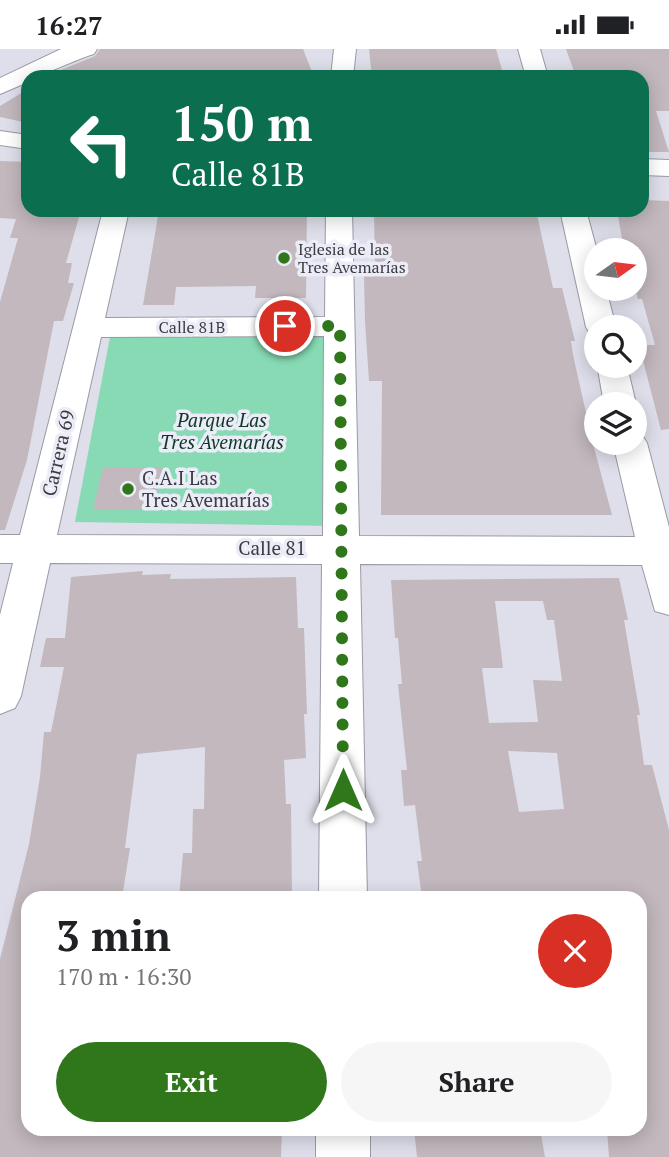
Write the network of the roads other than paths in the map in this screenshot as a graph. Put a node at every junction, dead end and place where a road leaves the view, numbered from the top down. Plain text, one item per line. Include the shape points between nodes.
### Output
1 (86, 49) edge
2 (345, 49) edge
3 (529, 49) edge
4 (35, 70) edge
5 (343, 70) edge
6 (535, 70) edge
7 (21, 77) edge
8 (0, 87) edge
9 (0, 138) edge
10 (21, 141) edge
11 (649, 167) edge
12 (669, 168) edge
13 (114, 217) edge
14 (339, 217) edge
15 (575, 217) edge
16 (598, 315) edge
17 (340, 326) junction
18 (86, 328) junction
19 (634, 455) edge
20 (342, 548) junction
21 (0, 549) edge
22 (36, 549) junction
23 (663, 551) edge
24 (669, 600) edge
25 (0, 696) edge
26 (343, 891) edge
27 (343, 1136) edge
28 (343, 1157) edge

1 - 4 street
2 - 5 street
3 - 6 street
7 - 8 street
9 - 10 street
11 - 12 street
13 - 18 street, Carrera 69
14 - 17 street
15 - 16 street
17 - 18 street, Calle 81B
17 - 20 street
18 - 22 street, Carrera 69
19 - 23 street
20 - 22 street, Calle 81
20 - 23 street, Calle 81
20 - 26 street
21 - 22 street, Calle 81
22 - 25 street, Carrera 69
23 - 24 street
27 - 28 street

